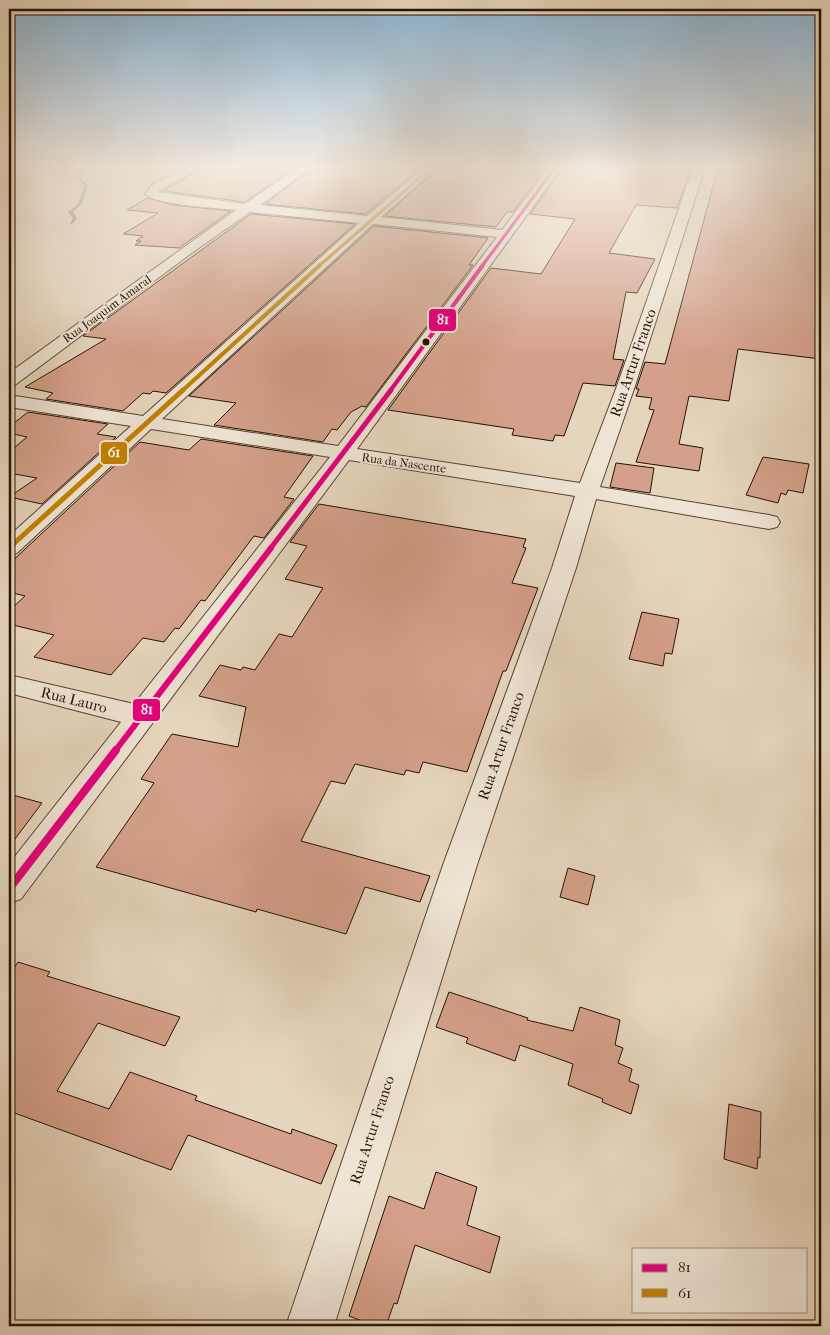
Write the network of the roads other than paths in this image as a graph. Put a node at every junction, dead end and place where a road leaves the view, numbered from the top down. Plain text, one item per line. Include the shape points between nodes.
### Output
1 (216, 230) edge
2 (359, 230) edge
3 (470, 230) edge
4 (509, 230) edge
5 (677, 230) edge
6 (506, 234) junction
7 (9, 381) edge
8 (9, 401) edge
9 (147, 423) junction
10 (343, 454) junction
11 (588, 490) junction
12 (769, 522) dead end
13 (9, 548) edge
14 (9, 684) edge
15 (140, 716) junction
16 (9, 889) edge
17 (310, 1326) edge

1 - 7 street, Rua Joaquim Amaral
2 - 9 street
3 - 6 street
4 - 6 street
5 - 11 street, Rua Artur Franco
6 - 10 street
8 - 9 street, Rua da Nascente
9 - 10 street, Rua da Nascente
9 - 13 street
10 - 11 street, Rua da Nascente
10 - 15 street
11 - 12 street, Rua da Nascente
11 - 17 street, Rua Artur Franco via 426,967
14 - 15 street, Rua Lauro
15 - 16 street

